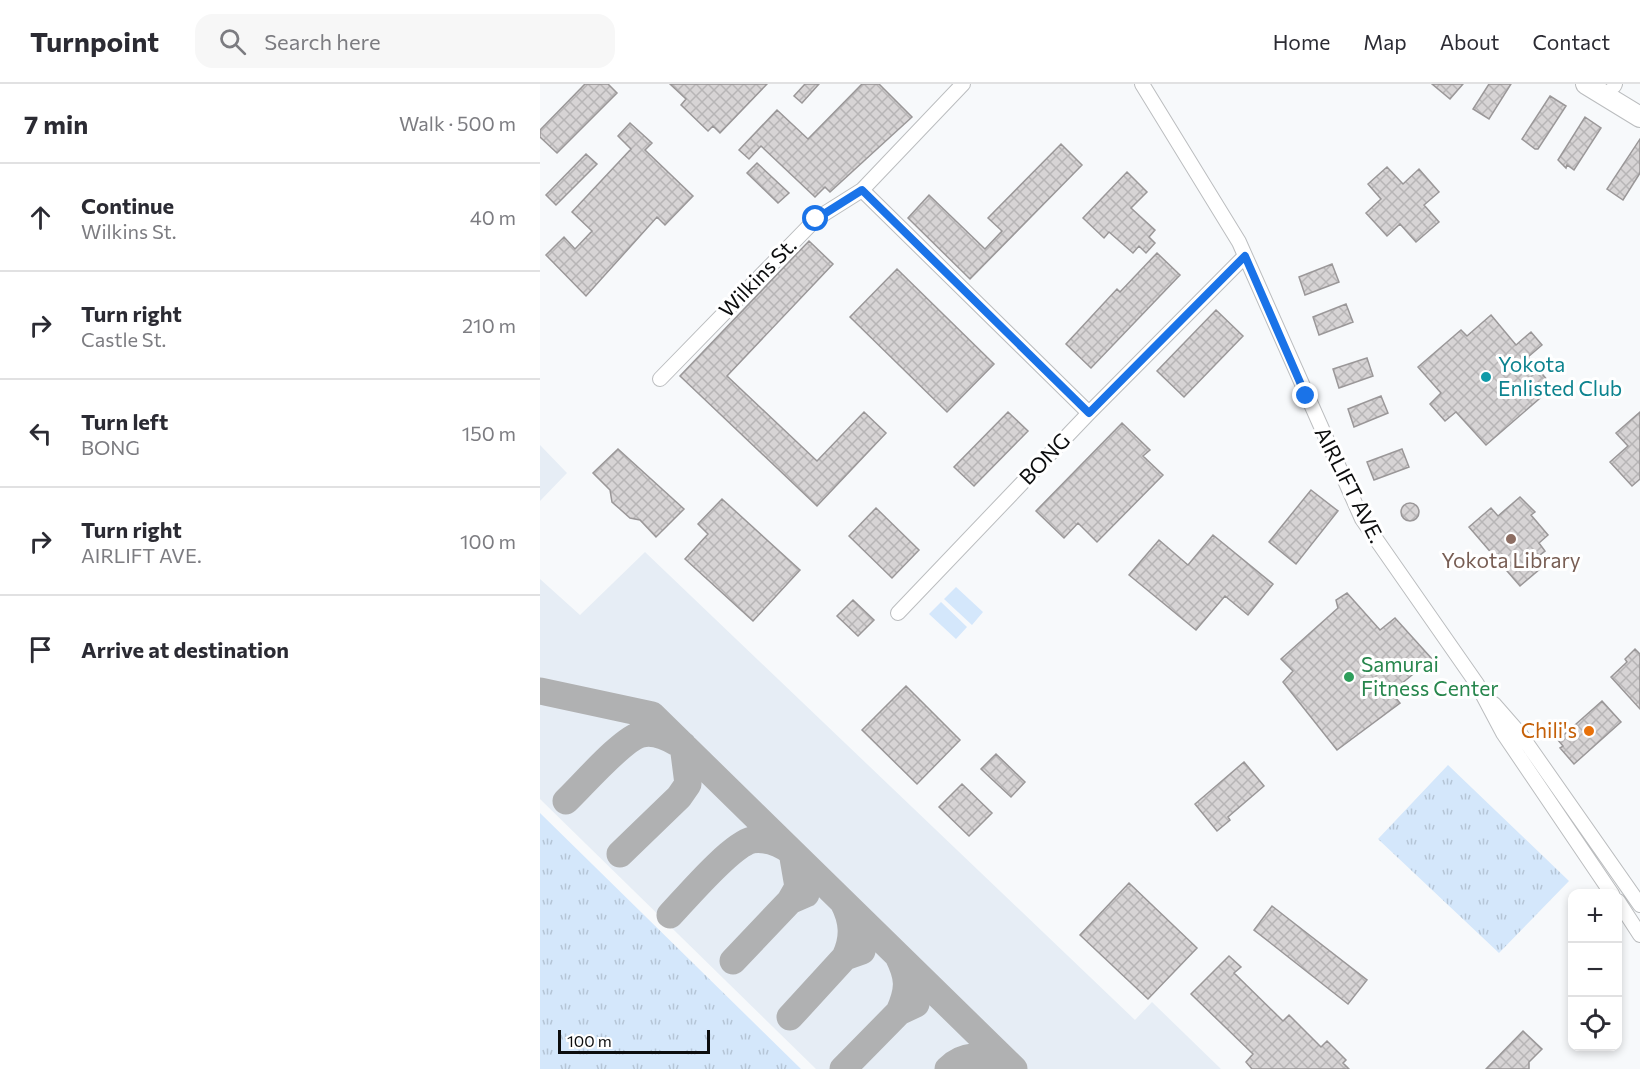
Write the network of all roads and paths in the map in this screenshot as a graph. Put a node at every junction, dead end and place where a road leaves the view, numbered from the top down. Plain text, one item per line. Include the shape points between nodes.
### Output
1 (963, 84) edge
2 (1142, 84) edge
3 (1586, 84) edge
4 (1613, 85) edge
5 (1640, 103) edge
6 (1640, 117) edge
7 (862, 190) junction
8 (1245, 256) junction
9 (660, 380) dead end
10 (1089, 413) junction
11 (898, 613) dead end
12 (1477, 684) junction
13 (1609, 889) edge
14 (1640, 905) edge
15 (1622, 909) edge
16 (1640, 935) edge

1 - 7 street, Wilkins St.
2 - 8 street, AIRLIFT AVE.
3 - 6 highway
4 - 5 highway
7 - 9 street, Wilkins St. via 816,219
7 - 10 street
8 - 10 street, BONG
8 - 12 street, AIRLIFT AVE. via 1362,519
10 - 11 street, BONG
12 - 13 street, AIRLIFT AVE. via 1503,733
12 - 14 street, AIRLIFT AVE. via 1521,735
15 - 16 street

